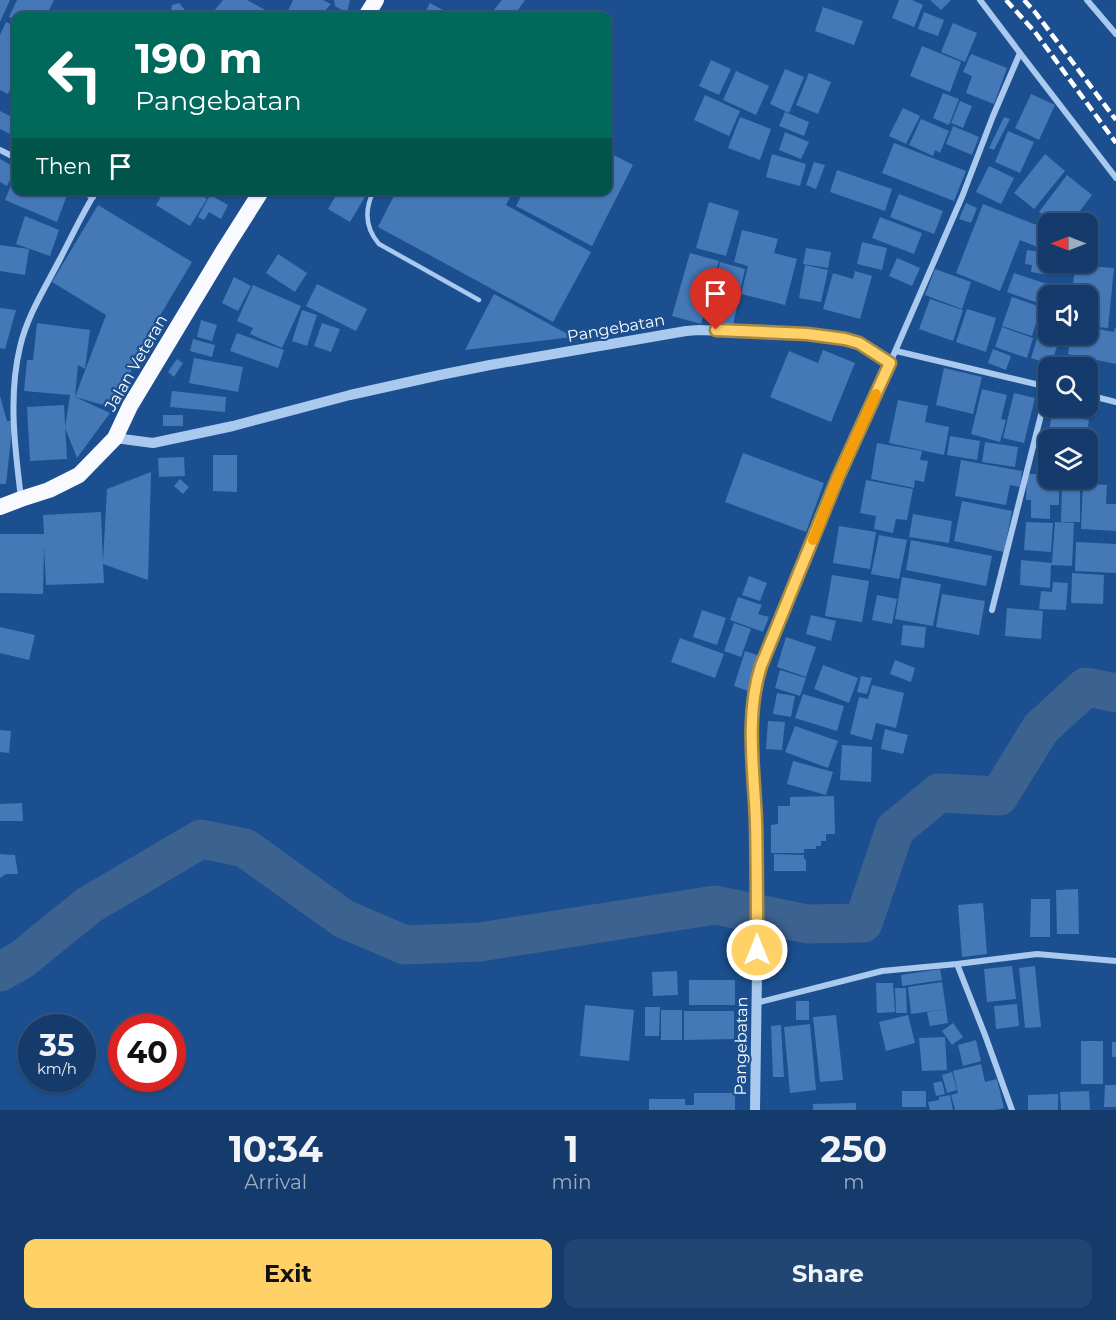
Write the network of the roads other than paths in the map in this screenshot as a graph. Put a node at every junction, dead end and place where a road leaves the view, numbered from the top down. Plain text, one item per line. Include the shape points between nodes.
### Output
1 (980, 0) edge
2 (1087, 0) edge
3 (1116, 34) edge
4 (1020, 52) junction
5 (1116, 178) edge
6 (89, 195) edge
7 (259, 195) edge
8 (372, 195) edge
9 (93, 197) joint
10 (479, 300) dead end
11 (896, 351) junction
12 (890, 363) junction
13 (1038, 385) edge
14 (1098, 398) edge
15 (1116, 402) edge
16 (1040, 417) edge
17 (116, 438) junction
18 (21, 499) junction
19 (0, 507) edge
20 (992, 610) dead end
21 (1116, 961) edge
22 (957, 964) junction
23 (756, 1003) junction
24 (755, 1110) edge
25 (1012, 1110) edge

1 - 4 street
2 - 3 street
4 - 5 street
4 - 11 street
6 - 9 street
7 - 17 highway, Jalan Veteran via 130,406
8 - 10 lane via 367,222 379,244
9 - 18 street via 30,316 20,347 14,403
11 - 12 street
11 - 13 street
12 - 17 street, Pangebatan via 859,343 845,339 807,334 686,331 450,372 153,443
12 - 23 street, Pangebatan via 838,477 756,682 752,714
14 - 15 street
16 - 20 street
17 - 18 highway, Jalan Veteran via 79,475
18 - 19 highway, Jalan Veteran
21 - 22 street via 1037,954
22 - 23 street via 882,971
22 - 25 street
23 - 24 street, Pangebatan

